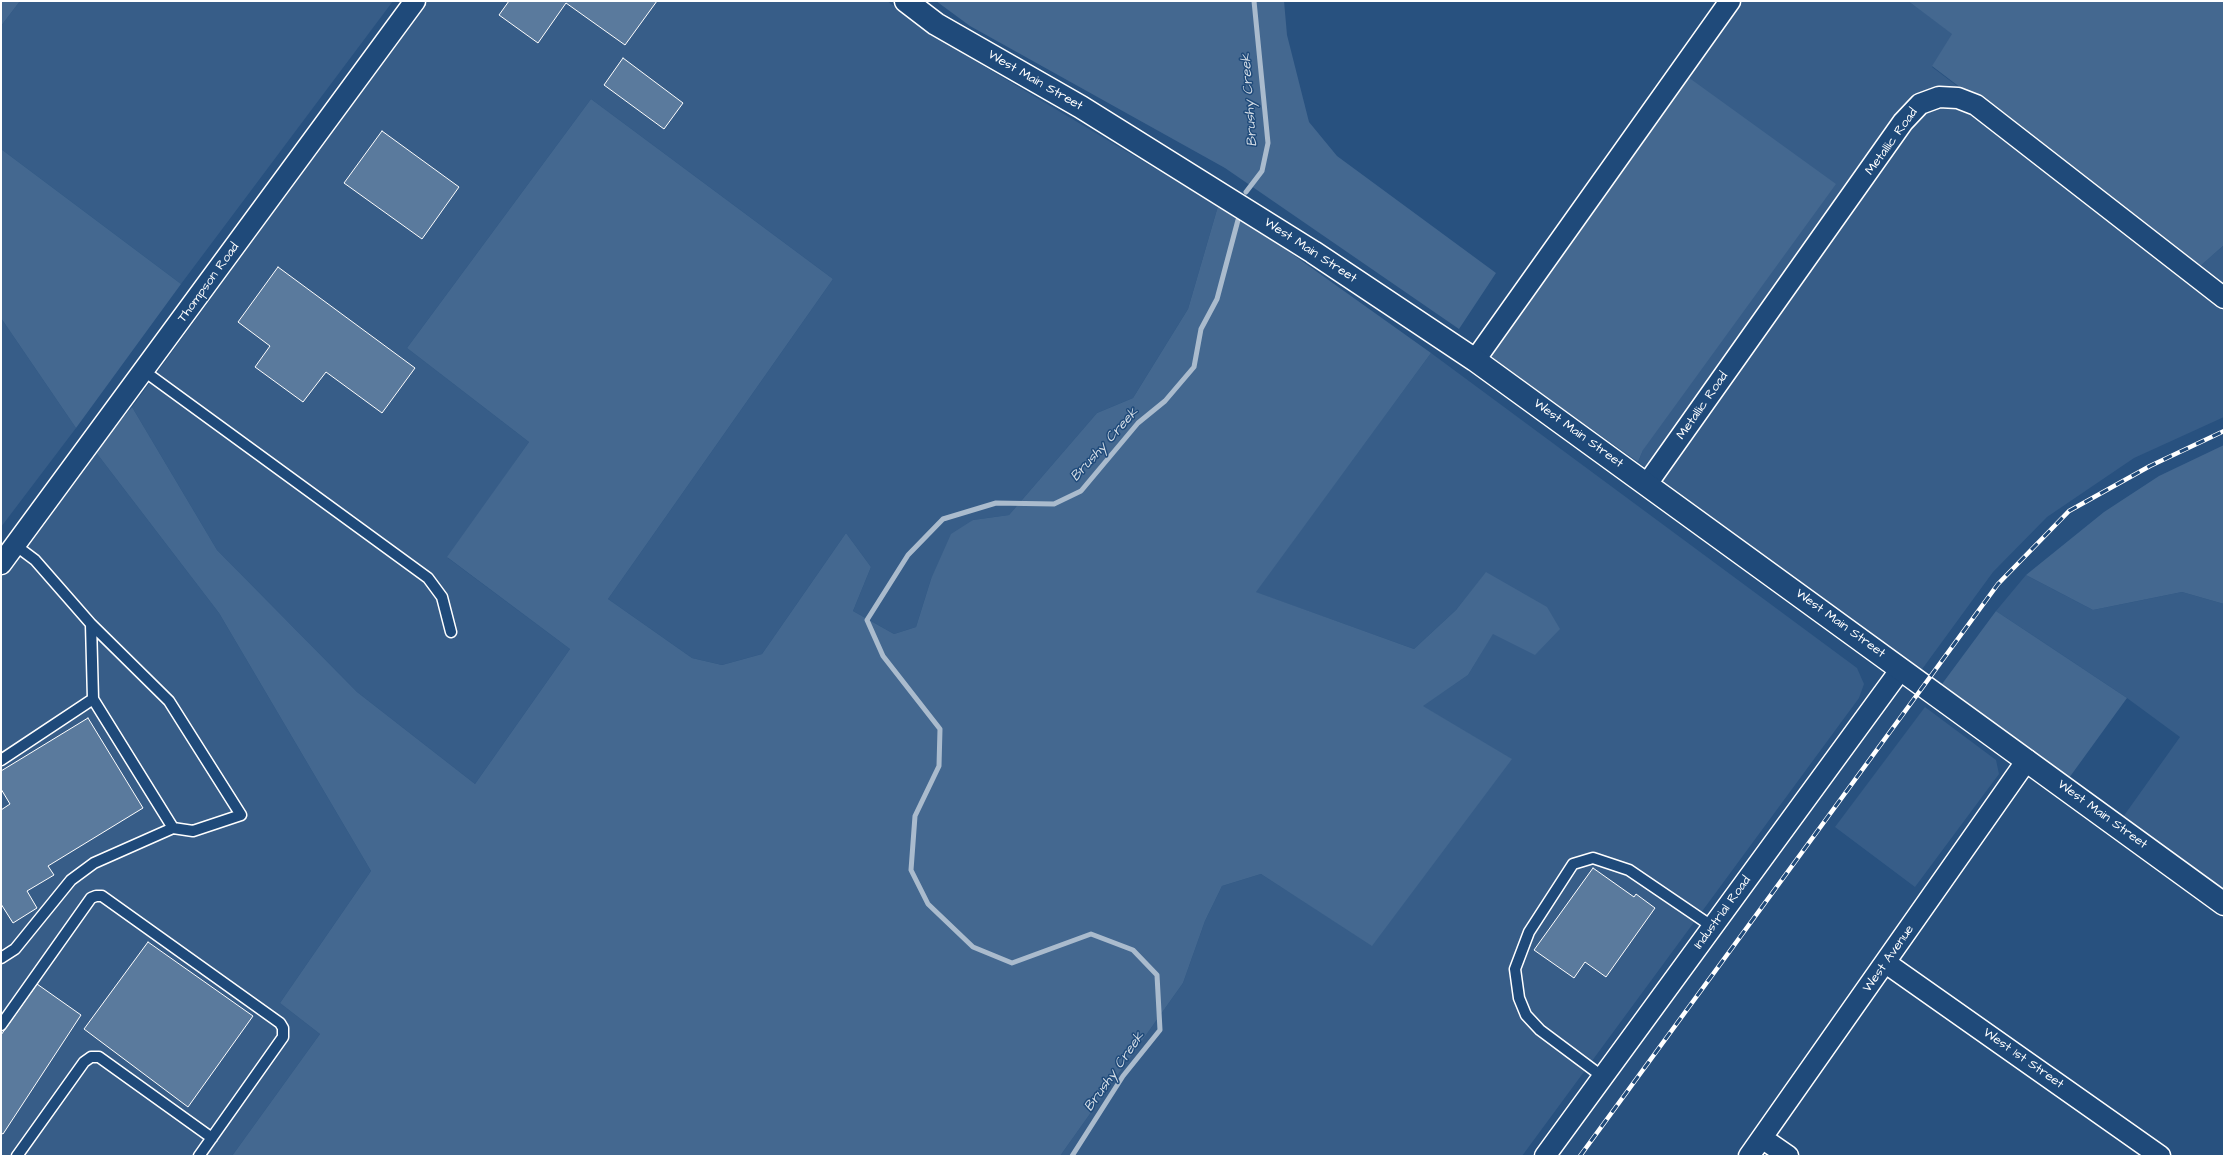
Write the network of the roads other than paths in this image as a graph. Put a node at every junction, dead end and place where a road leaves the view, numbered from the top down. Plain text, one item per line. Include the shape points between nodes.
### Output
1 (415, 1) edge
2 (906, 1) edge
3 (1730, 1) edge
4 (2224, 298) edge
5 (1475, 360) junction
6 (144, 371) junction
7 (1647, 484) junction
8 (15, 545) junction
9 (1, 564) edge
10 (91, 624) junction
11 (451, 632) dead end
12 (1901, 669) junction
13 (93, 699) junction
14 (1, 760) edge
15 (2027, 760) junction
16 (173, 828) junction
17 (2224, 904) edge
18 (1713, 927) junction
19 (1, 958) edge
20 (1886, 963) junction
21 (1, 1025) edge
22 (1603, 1077) junction
23 (212, 1138) junction
24 (1762, 1138) junction
25 (17, 1156) edge
26 (199, 1156) edge
27 (1545, 1156) edge
28 (1749, 1156) edge
29 (1788, 1156) edge
30 (2160, 1156) edge

1 - 6 street, Thompson Road
2 - 5 main road, West Main Street via 936,24 1081,107 1307,248
3 - 5 street
4 - 7 street, Metallic Road via 1976,105 1958,98 1939,97 1920,104 1903,122
5 - 7 main road, West Main Street
6 - 8 street, Thompson Road
6 - 11 lane via 428,578 442,597
7 - 12 main road, West Main Street
8 - 9 street, Thompson Road
8 - 10 lane via 35,560
10 - 13 lane
10 - 16 lane via 169,701 241,815 193,831
12 - 15 main road, West Main Street
12 - 18 street, Industrial Road
13 - 14 lane
13 - 16 lane
15 - 17 main road, West Main Street
15 - 20 street, West Avenue
16 - 19 lane via 94,863 71,880 15,949
18 - 22 street, Industrial Road
18 - 22 lane via 1629,870 1593,858 1572,864 1529,932 1515,969 1526,1015 1540,1030
20 - 24 street, West Avenue
20 - 30 street, West 1st Street
21 - 23 lane via 91,898 102,896 280,1023 283,1037
22 - 27 street, Industrial Road
23 - 25 lane via 99,1057 91,1057 84,1062
23 - 26 lane
24 - 28 street, West Avenue
24 - 29 street

